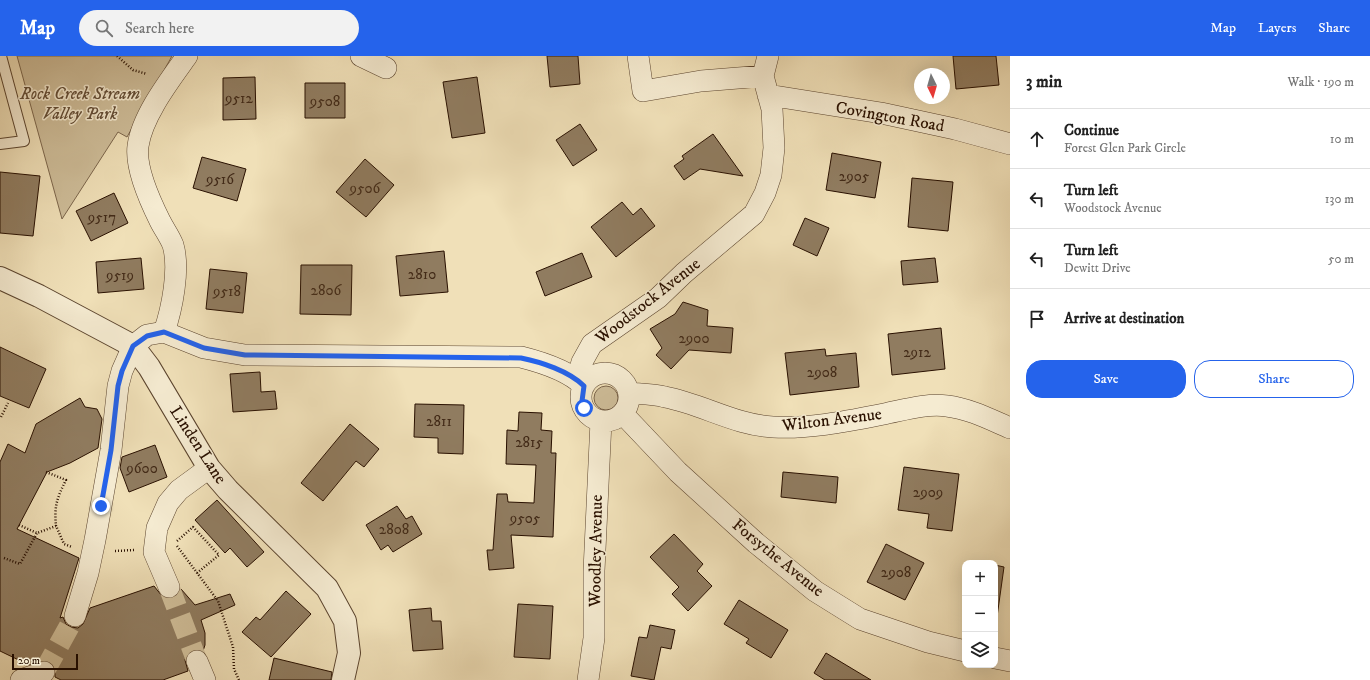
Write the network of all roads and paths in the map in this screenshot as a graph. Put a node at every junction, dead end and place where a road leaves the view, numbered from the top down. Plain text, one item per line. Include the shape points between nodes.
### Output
1 (1, 56) edge
2 (117, 56) edge
3 (187, 56) edge
4 (361, 56) edge
5 (638, 56) edge
6 (768, 56) edge
7 (386, 68) dead end
8 (763, 76) junction
9 (171, 81) junction
10 (768, 95) junction
11 (0, 144) edge
12 (1010, 144) edge
13 (0, 278) edge
14 (164, 332) junction
15 (133, 346) junction
16 (580, 383) junction
17 (629, 393) junction
18 (8, 403) dead end
19 (623, 414) junction
20 (1, 417) edge
21 (601, 421) junction
22 (1010, 428) edge
23 (209, 468) junction
24 (46, 472) dead end
25 (19, 525) dead end
26 (56, 526) junction
27 (37, 533) junction
28 (171, 538) dead end
29 (175, 543) junction
30 (77, 548) dead end
31 (135, 550) dead end
32 (114, 552) dead end
33 (4, 558) dead end
34 (197, 573) junction
35 (169, 587) tunnel mouth
36 (75, 616) tunnel mouth
37 (962, 650) edge
38 (998, 659) edge
39 (197, 661) tunnel mouth
40 (1010, 662) edge
41 (44, 672) tunnel mouth
42 (21, 680) edge
43 (205, 680) edge
44 (240, 680) edge
45 (343, 680) edge
46 (588, 680) edge

1 - 11 lane via 24,141
2 - 9 path via 133,70
3 - 9 street
4 - 7 street
5 - 8 street via 643,91 701,81
6 - 8 street, Woodstock Avenue
8 - 10 street, Woodstock Avenue
9 - 14 street via 141,132 138,147 138,161 146,190 173,245 176,261 170,314
10 - 12 street, Covington Road via 881,113
10 - 16 street, Woodstock Avenue via 773,124 771,175 765,194 754,214 658,298 592,344 582,362
13 - 15 street, Linden Lane via 40,296
14 - 15 street via 147,336
14 - 16 street via 204,348 245,355 521,358 534,361
15 - 23 street, Linden Lane via 149,367
15 - 36 street via 118,386 111,450 88,573
16 - 17 street via 596,375 611,374 624,382
16 - 21 street via 584,408 588,414
17 - 19 street via 629,404
17 - 22 street, Wilton Avenue via 666,397 758,426 816,425 925,406 946,406 970,411
18 - 20 path
19 - 21 street via 616,419
19 - 37 street, Forsythe Avenue via 678,472 774,559 815,591 860,619 928,642
21 - 46 street, Woodley Avenue via 594,571 594,638
23 - 35 street via 179,490 168,503 157,528 154,552
23 - 45 street, Linden Lane via 327,588 345,621 349,654
24 - 26 path via 66,480 54,510
25 - 27 path
26 - 27 path
26 - 30 path via 64,544
27 - 33 path via 20,564
28 - 29 path
29 - 34 path
29 - 34 path via 193,527 219,555
31 - 32 path
34 - 44 path via 218,601 233,647 234,669
38 - 40 street
39 - 43 street
41 - 42 street

